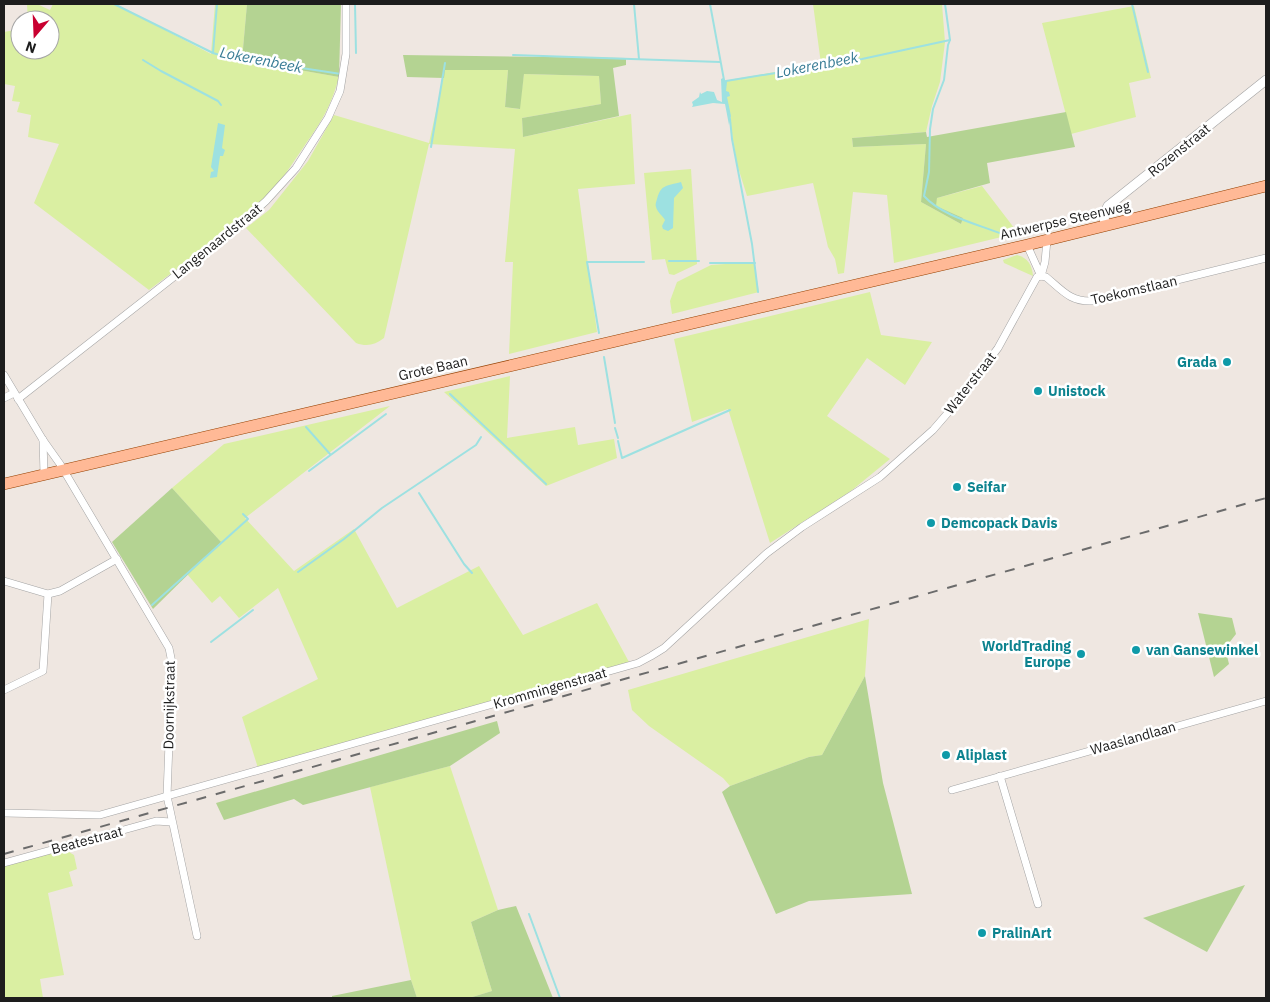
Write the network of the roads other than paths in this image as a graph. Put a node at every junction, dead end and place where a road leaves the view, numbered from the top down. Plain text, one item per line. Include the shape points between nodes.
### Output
1 (346, 4) edge
2 (1266, 80) edge
3 (1266, 186) edge
4 (1105, 226) junction
5 (1047, 240) junction
6 (1027, 245) junction
7 (1266, 258) edge
8 (1041, 276) junction
9 (870, 282) joint
10 (4, 375) edge
11 (16, 396) junction
12 (4, 398) edge
13 (43, 440) junction
14 (63, 470) junction
15 (44, 474) junction
16 (880, 477) joint
17 (4, 484) edge
18 (117, 559) junction
19 (4, 581) edge
20 (48, 594) junction
21 (4, 690) edge
22 (1266, 701) edge
23 (1000, 776) junction
24 (952, 790) dead end
25 (167, 796) junction
26 (4, 814) edge
27 (172, 822) junction
28 (4, 863) edge
29 (1038, 904) dead end
30 (197, 936) dead end

1 - 11 street, Langenaardstraat via 346,54 340,91 328,118 296,168 235,229
2 - 4 street, Rozenstraat via 1108,206 1104,214
3 - 4 main road, Antwerpse Steenweg
4 - 5 main road, Antwerpse Steenweg
5 - 6 main road, Antwerpse Steenweg
5 - 8 street
6 - 8 street
6 - 9 main road, Antwerpse Steenweg
7 - 8 street, Toekomstlaan via 1092,301 1072,299
8 - 16 street, Waterstraat via 1037,277 998,348 959,400 933,430
9 - 14 main road, Grote Baan
10 - 11 street, Doornijkstraat
11 - 12 street, Langenaardstraat
11 - 13 street, Doornijkstraat
13 - 14 street, Doornijkstraat
13 - 15 street
14 - 15 main road, Grote Baan
14 - 18 street, Doornijkstraat
15 - 17 main road, Grote Baan
16 - 25 street, Krommingenstraat via 784,539 664,648 638,662
18 - 20 street via 60,591
18 - 25 street, Doornijkstraat via 169,648 172,663
19 - 20 street
20 - 21 street via 43,671
22 - 23 street, Waaslandlaan
23 - 24 street, Waaslandlaan
23 - 29 street
25 - 26 street, Krommingenstraat via 100,815
25 - 27 street, Doornijkstraat
27 - 28 street, Beatestraat via 156,821
27 - 30 street, Doornijkstraat

